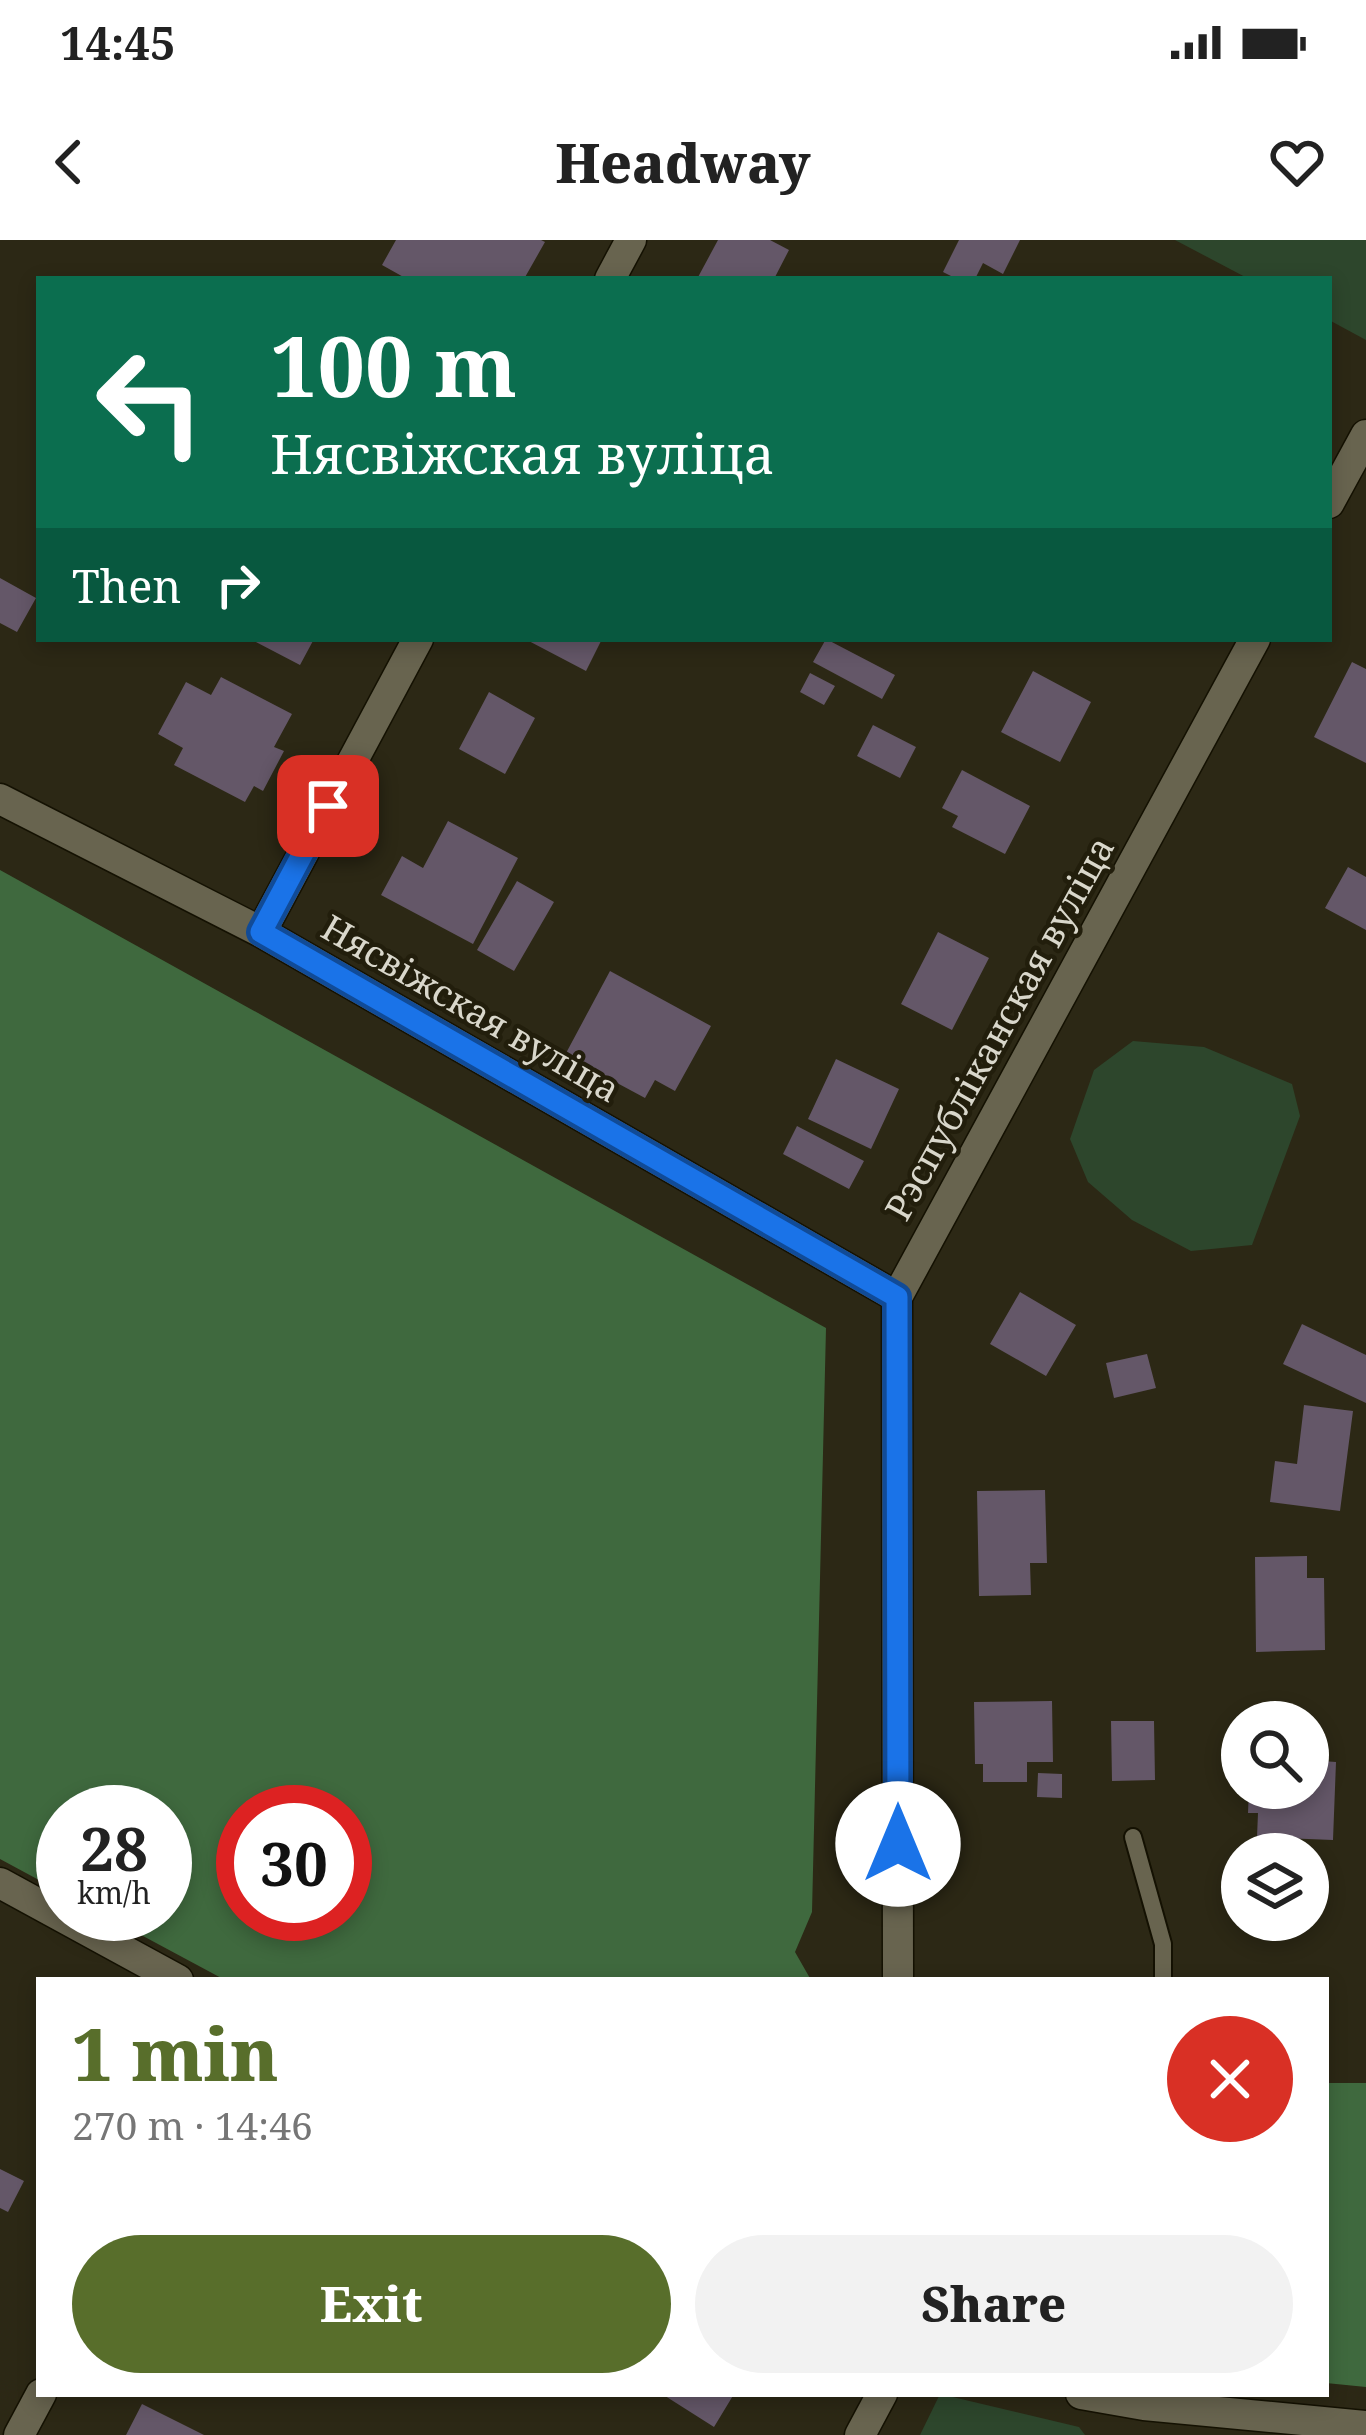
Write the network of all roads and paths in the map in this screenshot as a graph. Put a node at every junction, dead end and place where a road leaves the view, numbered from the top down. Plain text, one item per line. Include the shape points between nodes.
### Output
1 (631, 240) edge
2 (612, 276) edge
3 (1366, 435) edge
4 (1332, 497) edge
5 (416, 642) edge
6 (1253, 642) edge
7 (0, 800) edge
8 (261, 932) junction
9 (897, 1297) junction
10 (1133, 1837) dead end
11 (0, 1883) edge
12 (172, 1977) edge
13 (898, 1977) edge
14 (1163, 1977) edge
15 (38, 2397) edge
16 (880, 2397) edge
17 (1102, 2397) edge
18 (1364, 2429) edge
19 (19, 2435) edge
20 (860, 2435) edge

1 - 2 street
3 - 4 street
5 - 8 street
6 - 9 street, Рэспубліканская вуліца
7 - 8 street, Нясвіжская вуліца
8 - 9 street, Нясвіжская вуліца
9 - 13 street, Рэспубліканская вуліца
10 - 14 lane
11 - 12 street
15 - 19 street
16 - 20 street
17 - 18 street

